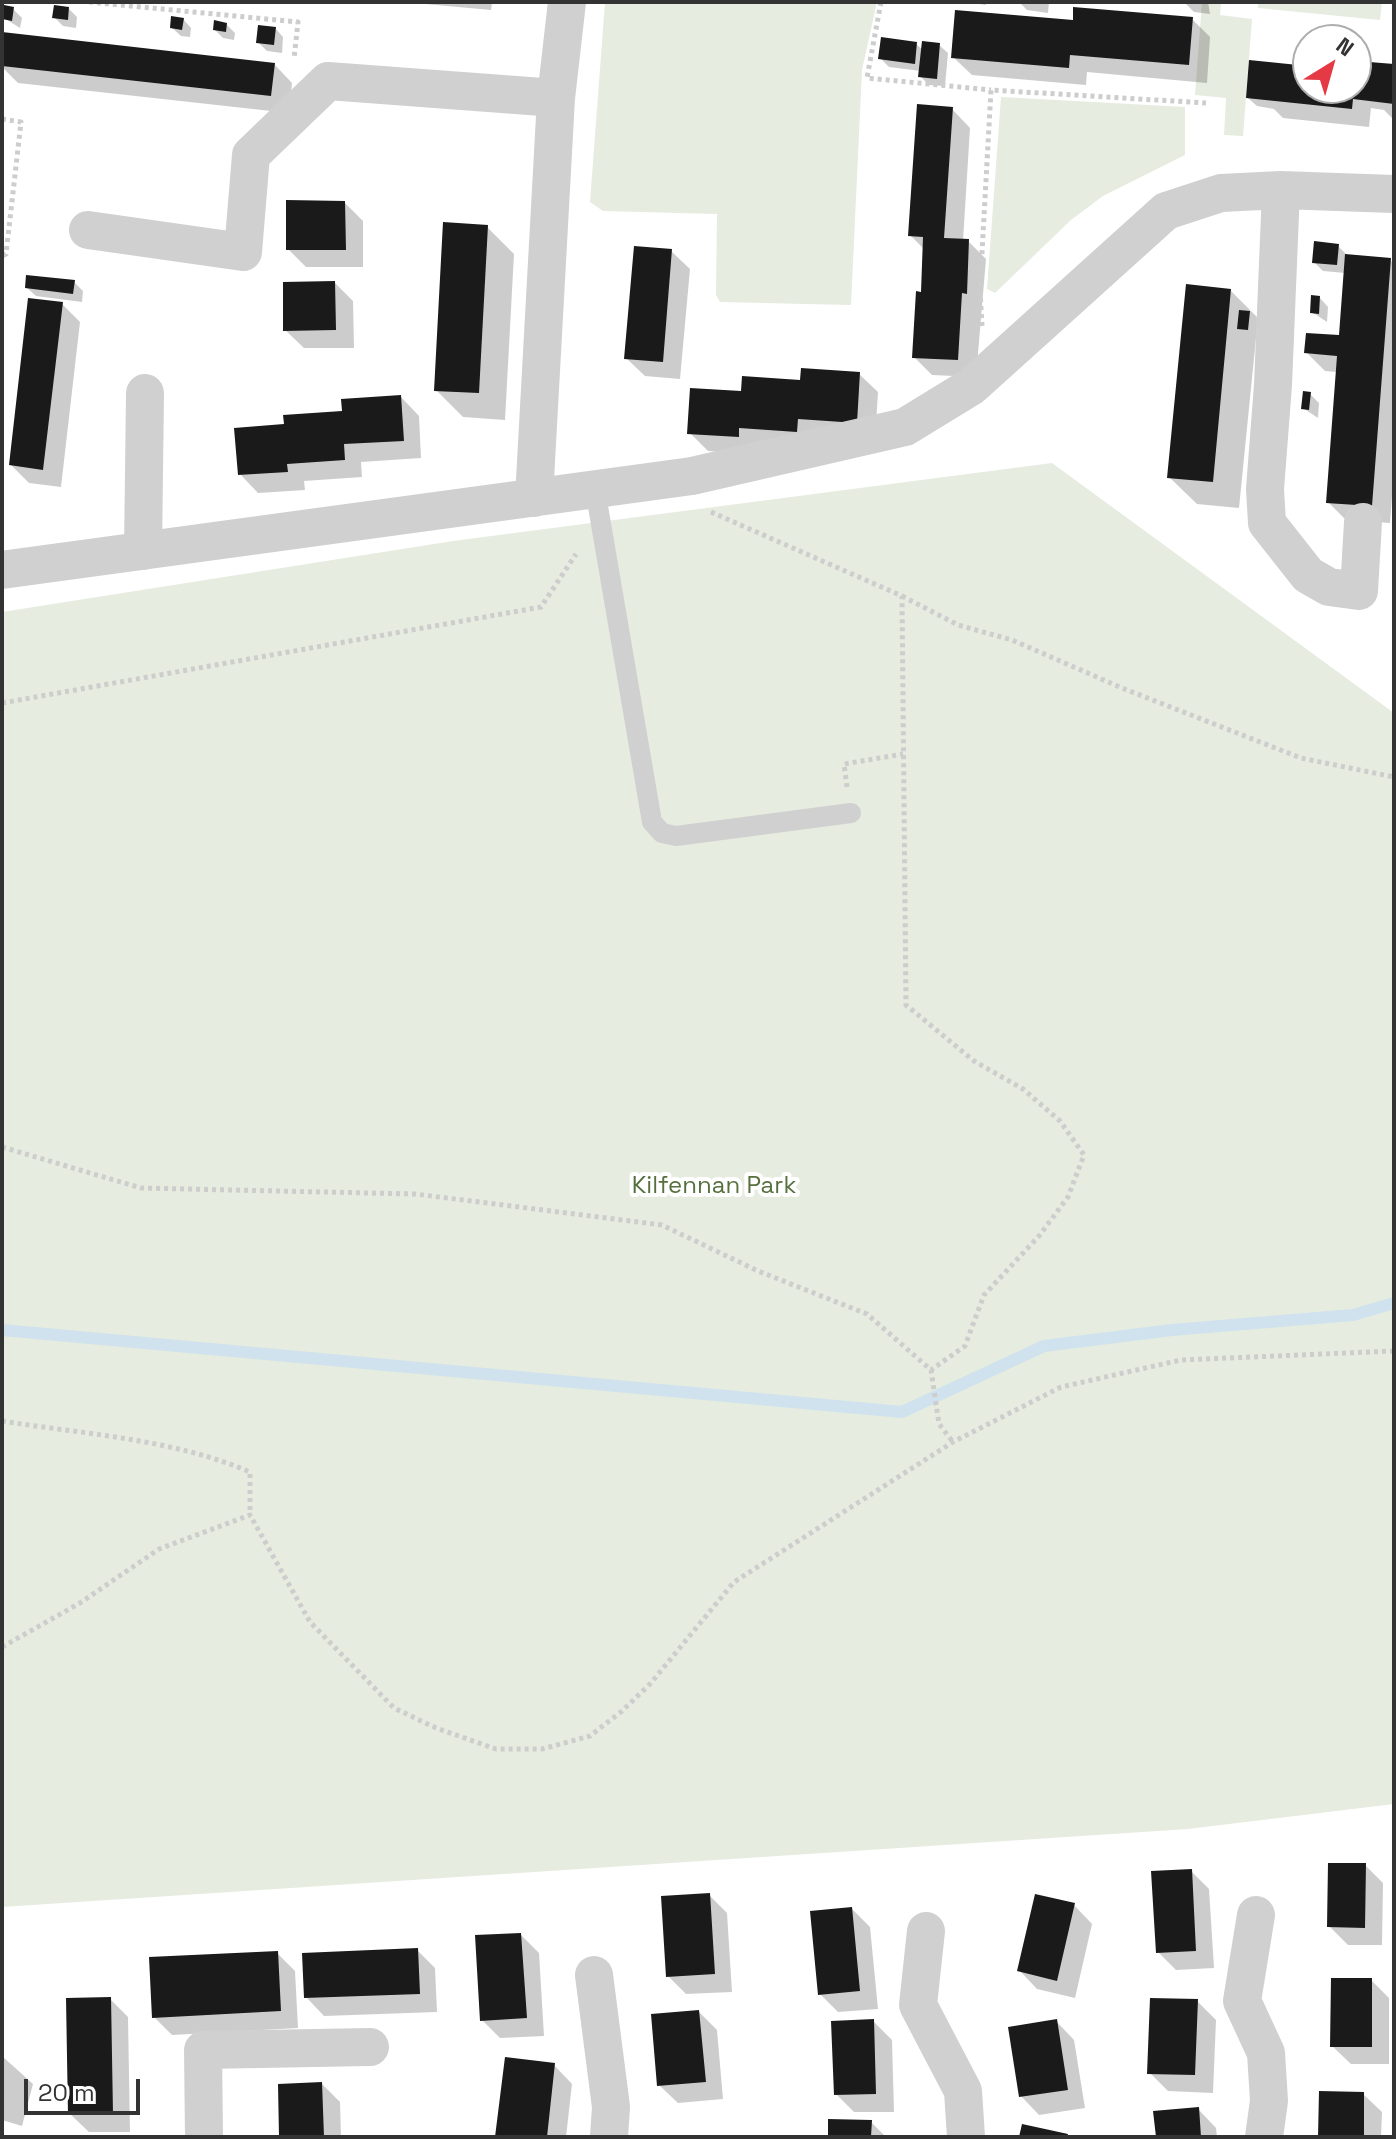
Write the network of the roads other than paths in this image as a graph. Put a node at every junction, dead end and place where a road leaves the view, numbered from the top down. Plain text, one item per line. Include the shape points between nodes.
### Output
1 (567, 2) edge
2 (556, 98) junction
3 (1281, 190) junction
4 (1394, 194) edge
5 (88, 230) dead end
6 (145, 393) dead end
7 (595, 489) junction
8 (534, 498) junction
9 (1363, 522) dead end
10 (143, 551) junction
11 (2, 570) edge
12 (851, 813) road end
13 (1256, 1915) dead end
14 (926, 1931) dead end
15 (594, 1975) dead end
16 (370, 2047) dead end
17 (204, 2137) edge
18 (609, 2137) edge
19 (966, 2137) edge
20 (1264, 2137) edge

1 - 2 street
2 - 5 street via 328,81 251,155 243,252
2 - 8 street
3 - 4 street
3 - 7 street via 1221,193 1166,211 985,375 905,427 692,476
3 - 9 street via 1267,523 1308,575 1329,587 1359,591
6 - 10 street
7 - 8 street
7 - 12 lane via 652,822 662,833 676,836
8 - 10 street
10 - 11 street
13 - 20 street via 1242,2001 1266,2053 1269,2101
14 - 19 street via 918,2005 963,2091
15 - 18 street via 611,2107
16 - 17 street via 203,2050

